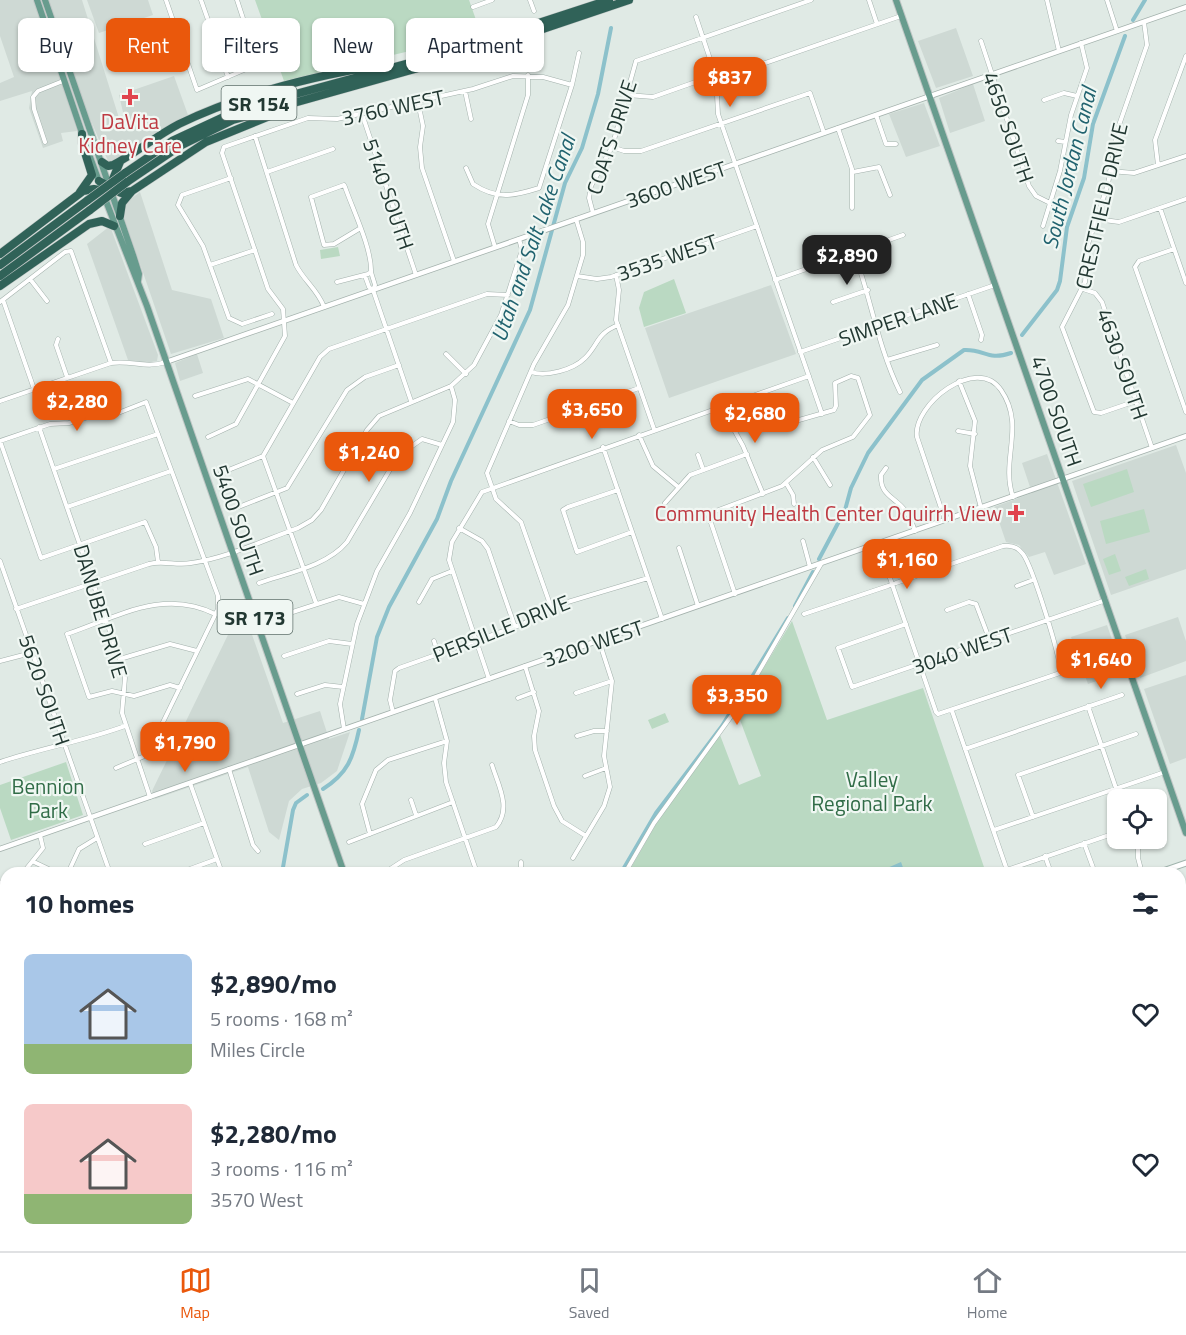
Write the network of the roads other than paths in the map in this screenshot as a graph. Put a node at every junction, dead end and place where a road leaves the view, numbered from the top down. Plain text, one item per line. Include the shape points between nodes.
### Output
1 (37, 0) edge
2 (45, 0) edge
3 (166, 0) edge
4 (201, 0) edge
5 (237, 0) edge
6 (490, 0) edge
7 (530, 0) edge
8 (609, 0) edge
9 (629, 0) edge
10 (811, 0) edge
11 (869, 0) edge
12 (896, 0) edge
13 (1047, 0) edge
14 (1107, 0) edge
15 (474, 7) dead end
16 (1186, 7) edge
17 (534, 11) dead end
18 (901, 16) junction
19 (696, 17) dead end
20 (43, 18) edge
21 (544, 21) edge
22 (1144, 22) junction
23 (877, 24) junction
24 (1117, 31) junction
25 (704, 37) junction
26 (981, 41) dead end
27 (1081, 43) junction
28 (1059, 51) junction
29 (579, 53) dead end
30 (1186, 56) edge
31 (406, 62) joint
32 (60, 72) edge
33 (65, 72) edge
34 (528, 75) junction
35 (990, 75) junction
36 (228, 77) junction
37 (716, 77) junction
38 (63, 81) junction
39 (74, 85) junction
40 (572, 85) junction
41 (353, 86) junction
42 (465, 91) junction
43 (627, 95) junction
44 (929, 96) junction
45 (1077, 96) junction
46 (1044, 100) dead end
47 (418, 102) junction
48 (362, 114) junction
49 (876, 115) junction
50 (471, 119) dead end
51 (88, 122) junction
52 (721, 123) junction
53 (838, 128) junction
54 (824, 133) junction
55 (82, 134) junction
56 (255, 136) junction
57 (1058, 141) dead end
58 (45, 142) dead end
59 (1065, 142) junction
60 (896, 144) dead end
61 (612, 147) junction
62 (333, 149) dead end
63 (1186, 156) edge
64 (120, 161) junction
65 (102, 162) junction
66 (735, 164) junction
67 (1158, 165) junction
68 (466, 168) dead end
69 (1110, 171) junction
70 (267, 172) junction
71 (853, 172) junction
72 (106, 175) joint
73 (231, 178) junction
74 (106, 190) junction
75 (132, 191) junction
76 (496, 193) junction
77 (78, 195) junction
78 (890, 195) dead end
79 (1186, 199) edge
80 (1050, 203) junction
81 (852, 208) dead end
82 (1160, 208) junction
83 (593, 213) junction
84 (120, 216) junction
85 (576, 219) junction
86 (1096, 219) junction
87 (86, 225) junction
88 (114, 226) junction
89 (757, 226) junction
90 (1042, 226) dead end
91 (359, 229) junction
92 (903, 235) dead end
93 (519, 239) junction
94 (495, 247) junction
95 (1174, 249) junction
96 (255, 250) junction
97 (854, 252) junction
98 (0, 254) edge
99 (454, 261) junction
100 (0, 265) edge
101 (210, 265) junction
102 (371, 272) junction
103 (416, 275) junction
104 (616, 275) junction
105 (0, 276) edge
106 (365, 276) junction
107 (577, 276) junction
108 (30, 279) junction
109 (775, 280) junction
110 (138, 281) junction
111 (337, 282) dead end
112 (1186, 283) edge
113 (996, 285) junction
114 (0, 286) edge
115 (1083, 289) junction
116 (373, 290) junction
117 (868, 290) junction
118 (968, 294) junction
119 (508, 295) junction
120 (1, 301) edge
121 (47, 301) dead end
122 (833, 302) dead end
123 (324, 307) junction
124 (272, 314) dead end
125 (285, 321) junction
126 (618, 325) junction
127 (876, 327) junction
128 (387, 328) junction
129 (58, 339) dead end
130 (981, 340) dead end
131 (937, 345) dead end
132 (800, 352) junction
133 (446, 354) dead end
134 (887, 360) junction
135 (166, 362) junction
136 (111, 363) junction
137 (399, 365) junction
138 (531, 372) junction
139 (466, 374) junction
140 (809, 376) junction
141 (67, 377) junction
142 (960, 381) junction
143 (260, 384) junction
144 (451, 386) junction
145 (639, 388) junction
146 (34, 389) junction
147 (1186, 390) edge
148 (900, 392) dead end
149 (1179, 392) junction
150 (195, 396) dead end
151 (0, 401) edge
152 (411, 401) junction
153 (1136, 401) junction
154 (293, 403) junction
155 (721, 406) junction
156 (1186, 412) edge
157 (822, 414) junction
158 (509, 421) junction
159 (778, 426) dead end
160 (39, 427) junction
161 (654, 429) junction
162 (958, 431) dead end
163 (158, 434) junction
164 (975, 434) junction
165 (639, 435) junction
166 (1186, 436) edge
167 (208, 437) dead end
168 (0, 441) edge
169 (442, 445) junction
170 (603, 447) junction
171 (1152, 448) junction
172 (747, 453) junction
173 (698, 455) dead end
174 (263, 456) junction
175 (813, 457) junction
176 (886, 468) dead end
177 (54, 469) junction
178 (703, 469) junction
179 (172, 471) junction
180 (221, 473) dead end
181 (1063, 479) junction
182 (786, 483) junction
183 (830, 485) dead end
184 (491, 486) junction
185 (677, 486) junction
186 (618, 490) junction
187 (279, 493) junction
188 (763, 494) junction
189 (1013, 497) junction
190 (665, 503) dead end
191 (794, 504) dead end
192 (67, 507) junction
193 (236, 508) dead end
194 (981, 508) junction
195 (945, 520) junction
196 (459, 528) junction
197 (292, 530) junction
198 (915, 531) junction
199 (632, 532) junction
200 (803, 541) dead end
201 (878, 544) junction
202 (80, 545) junction
203 (679, 548) dead end
204 (232, 550) junction
205 (205, 560) junction
206 (0, 561) edge
207 (158, 562) junction
208 (821, 564) junction
209 (304, 567) junction
210 (810, 567) junction
211 (452, 571) junction
212 (648, 578) junction
213 (1033, 580) junction
214 (93, 582) junction
215 (259, 583) dead end
216 (892, 584) junction
217 (1017, 586) dead end
218 (735, 594) junction
219 (1106, 600) junction
220 (419, 602) dead end
221 (316, 603) junction
222 (364, 604) junction
223 (698, 606) junction
224 (551, 607) junction
225 (16, 609) junction
226 (947, 610) dead end
227 (215, 614) junction
228 (804, 614) dead end
229 (271, 619) dead end
230 (662, 619) junction
231 (106, 621) junction
232 (1047, 621) junction
233 (906, 624) junction
234 (515, 627) junction
235 (476, 640) junction
236 (990, 640) junction
237 (434, 641) dead end
238 (599, 641) junction
239 (352, 644) junction
240 (197, 651) junction
241 (31, 653) junction
242 (438, 654) junction
243 (284, 656) dead end
244 (120, 659) junction
245 (0, 661) edge
246 (920, 664) junction
247 (525, 666) junction
248 (489, 679) junction
249 (612, 681) junction
250 (343, 687) junction
251 (180, 688) junction
252 (124, 693) junction
253 (534, 693) junction
254 (576, 693) dead end
255 (297, 694) dead end
256 (1122, 694) dead end
257 (435, 698) junction
258 (518, 699) dead end
259 (1088, 706) junction
260 (952, 711) junction
261 (393, 712) junction
262 (125, 726) junction
263 (344, 729) junction
264 (607, 731) junction
265 (1136, 734) dead end
266 (577, 736) dead end
267 (447, 741) junction
268 (64, 743) junction
269 (300, 745) junction
270 (1102, 746) junction
271 (965, 749) junction
272 (137, 761) junction
273 (0, 762) edge
274 (492, 765) dead end
275 (116, 768) dead end
276 (606, 768) junction
277 (229, 770) junction
278 (1165, 772) junction
279 (585, 776) dead end
280 (190, 783) junction
281 (1117, 789) joint
282 (1107, 792) edge
283 (150, 797) junction
284 (411, 800) dead end
285 (453, 802) junction
286 (416, 815) junction
287 (1032, 817) junction
288 (90, 818) junction
289 (204, 823) junction
290 (994, 830) junction
291 (1186, 833) edge
292 (370, 834) junction
293 (40, 835) junction
294 (586, 836) junction
295 (1107, 836) edge
296 (98, 838) junction
297 (465, 839) junction
298 (349, 842) dead end
299 (1084, 843) junction
300 (145, 844) dead end
301 (0, 849) edge
302 (1139, 849) edge
303 (258, 851) dead end
304 (1045, 856) junction
305 (573, 858) dead end
306 (217, 859) junction
307 (34, 862) junction
308 (521, 862) dead end
309 (29, 867) edge
310 (44, 867) edge
311 (71, 867) edge
312 (108, 867) edge
313 (195, 867) edge
314 (220, 867) edge
315 (342, 867) edge
316 (393, 867) edge
317 (475, 867) edge
318 (521, 867) edge
319 (628, 867) edge
320 (1007, 867) edge
321 (1018, 867) edge
322 (1049, 867) edge
323 (1093, 867) edge
324 (1141, 867) edge

1 - 20 main road, 5400 SOUTH / SR 173
2 - 39 main road
3 - 36 street via 197,90
4 - 36 street
5 - 36 street via 258,64
6 - 15 street
7 - 17 street
8 - 21 highway, SR 154
9 - 41 highway, SR 154 via 489,48
10 - 25 street
11 - 23 street
12 - 18 main road, 4700 SOUTH
13 - 28 street
14 - 24 street
16 - 22 street, 3600 WEST
18 - 23 street
18 - 44 main road, 4700 SOUTH
19 - 25 street
22 - 24 street, 3600 WEST
22 - 69 street, CRESTFIELD DRIVE via 1147,45 1118,128
23 - 37 street
24 - 27 street, 3600 WEST
25 - 37 street
25 - 43 street, COATS DRIVE via 636,61
26 - 35 street, 4650 SOUTH
27 - 28 street, 3600 WEST
27 - 45 street via 1087,65
28 - 35 street, 3600 WEST
29 - 40 street
30 - 67 street via 1156,137
31 - 64 highway via 325,76 226,105 171,129
31 - 100 highway, SR 154, bridge via 223,116 172,141
32 - 38 main road, 5400 SOUTH / SR 173
33 - 39 main road
34 - 40 street
34 - 42 street, 3760 WEST
34 - 76 street via 528,95
35 - 44 street, 3600 WEST
35 - 80 street, 4650 SOUTH via 1029,186 1036,196
37 - 43 street via 653,97
37 - 52 street
38 - 51 main road
38 - 55 main road, 5400 SOUTH / SR 173
38 - 58 street via 38,91 33,98
39 - 51 main road
40 - 76 street via 539,188 512,197
41 - 75 highway via 216,137
41 - 105 highway, SR 154, bridge via 263,110 180,146
42 - 47 street, 3760 WEST
42 - 50 street
43 - 61 street, COATS DRIVE
44 - 49 street, 3600 WEST
44 - 113 main road, 4700 SOUTH
45 - 46 street via 1064,93
45 - 59 street
47 - 48 street, 3760 WEST
47 - 99 street via 423,126 418,146 422,168
48 - 56 street, 3760 WEST via 336,119 308,118
48 - 103 street, 5140 SOUTH
49 - 53 street, 3600 WEST
49 - 60 street via 886,144
51 - 65 main road
52 - 54 street via 810,93
52 - 61 street via 636,152
52 - 66 street
53 - 54 street, 3600 WEST
53 - 71 street
54 - 66 street, 3600 WEST
55 - 74 main road, 5400 SOUTH / SR 173
55 - 77 highway via 92,177
56 - 70 street
56 - 73 street, 3760 WEST via 224,147 222,153
57 - 59 street
59 - 80 street
61 - 83 street, COATS DRIVE via 591,186
62 - 70 street
63 - 67 street
64 - 65 highway via 110,166
64 - 74 highway
65 - 72 main road
66 - 83 street, 3600 WEST
66 - 89 street
67 - 69 street via 1134,173
68 - 76 street via 473,184
69 - 86 street, CRESTFIELD DRIVE
70 - 123 street via 296,265
71 - 78 street via 879,167
71 - 81 street
72 - 74 highway
73 - 96 street
73 - 101 street via 182,195 178,201
74 - 75 highway
74 - 77 highway via 87,190
74 - 84 main road, 5400 SOUTH / SR 173
74 - 87 highway
74 - 88 main road, 5400 SOUTH / SR 173
75 - 84 highway via 122,203
76 - 94 street via 488,224
77 - 98 highway
79 - 82 street
80 - 90 street
82 - 86 street via 1117,222
82 - 95 street
83 - 85 street, 3600 WEST
84 - 110 main road, 5400 SOUTH / SR 173
85 - 93 street, 3600 WEST
85 - 107 street via 583,249
86 - 115 street, CRESTFIELD DRIVE
87 - 88 highway via 102,221
87 - 114 highway
88 - 110 main road, 5400 SOUTH / SR 173
89 - 104 street, 3535 WEST
89 - 109 street
91 - 91 street via 344,185 311,197 324,244 334,244
91 - 102 street
92 - 97 street
93 - 94 street, 3600 WEST
93 - 119 street via 522,250
94 - 99 street, 3600 WEST
95 - 112 street
95 - 149 street via 1136,263
96 - 101 street
96 - 125 street via 268,289 283,309
97 - 109 street
97 - 117 street
99 - 103 street, 3600 WEST
101 - 124 street via 229,318 242,324
102 - 106 street
102 - 116 street
103 - 116 street, 3600 WEST
104 - 107 street, 3535 WEST via 597,279
104 - 126 street
106 - 111 street
106 - 116 street
107 - 138 street via 566,309
108 - 120 street
108 - 121 street
108 - 136 street via 67,250 73,254
109 - 132 street
110 - 135 main road, 5400 SOUTH / SR 173
113 - 118 street, SIMPER LANE
113 - 181 main road, 4700 SOUTH
115 - 153 street, 4630 SOUTH via 1102,302
115 - 153 street, CRESTFIELD DRIVE via 1062,329 1092,409 1099,414
116 - 123 street, 3600 WEST
116 - 128 street
117 - 122 street
117 - 127 street
118 - 127 street, SIMPER LANE
118 - 130 street
119 - 128 street via 487,294
119 - 139 street via 481,356
120 - 146 street
123 - 125 street, 3600 WEST
125 - 135 street, 3600 WEST
125 - 143 street via 285,340
126 - 138 street via 603,332 579,362 545,375
126 - 145 street
127 - 132 street, SIMPER LANE
127 - 134 street
128 - 137 street
128 - 154 street via 324,352
129 - 141 street via 56,345
131 - 134 street
132 - 140 street
133 - 139 street
134 - 148 street
135 - 136 street via 151,367
135 - 204 main road, 5400 SOUTH / SR 173
136 - 141 street
137 - 152 street
137 - 187 street via 365,377 347,390 290,485
138 - 158 street
139 - 144 street
140 - 155 street
140 - 157 street
141 - 146 street
142 - 164 street via 974,415
142 - 189 street via 990,381 1005,396 1014,426 1007,472
142 - 195 street via 934,399 917,426 917,437
143 - 150 street via 245,379
143 - 154 street
143 - 167 street via 236,424
144 - 152 street
144 - 169 street via 454,415
145 - 158 street via 528,426
145 - 161 street
146 - 151 street
147 - 149 street
149 - 156 street
152 - 197 street via 384,412 374,421 317,516
153 - 171 street, 4630 SOUTH
154 - 174 street
155 - 161 street
155 - 172 street
157 - 159 street
157 - 175 street via 836,408 835,383 854,375 870,415 853,437
158 - 184 street via 488,470
160 - 163 street via 86,417 108,417 146,402
160 - 168 street
160 - 177 street, DANUBE DRIVE
161 - 165 street
162 - 164 street
163 - 177 street
163 - 179 street
164 - 194 street via 970,466
165 - 170 street
165 - 185 street via 653,466
166 - 171 street, 3200 WEST
168 - 202 street via 41,558
169 - 209 street via 422,439 402,451 342,548
169 - 222 street
170 - 184 street
170 - 186 street
171 - 181 street, 3200 WEST
172 - 178 street
172 - 188 street
173 - 178 street
174 - 180 street
174 - 187 street
175 - 182 street
175 - 183 street
176 - 198 street via 881,475 882,489 906,510
177 - 192 street, DANUBE DRIVE
178 - 185 street
179 - 192 street
179 - 205 street
181 - 189 street, 3200 WEST
181 - 219 main road, 4700 SOUTH
182 - 188 street
182 - 191 street
184 - 196 street via 478,495
184 - 224 street via 499,502 521,522
185 - 190 street
186 - 199 street
186 - 199 street via 563,510 577,552
187 - 193 street
187 - 197 street
188 - 218 street via 708,514
189 - 194 street, 3200 WEST
192 - 202 street, DANUBE DRIVE
194 - 195 street, 3200 WEST
195 - 198 street, 3200 WEST
196 - 211 street via 450,549
196 - 234 street via 488,549
197 - 204 street
197 - 209 street
198 - 201 street, 3200 WEST
199 - 212 street
200 - 210 street
201 - 208 street, 3200 WEST
201 - 216 street
202 - 207 street via 145,522
202 - 214 street, DANUBE DRIVE
203 - 223 street
204 - 205 street
204 - 269 main road, 5400 SOUTH / SR 173
205 - 207 street
205 - 227 street via 219,601
206 - 225 street, 5620 SOUTH
207 - 214 street
208 - 210 street, 3200 WEST
208 - 319 street via 740,704 654,823
209 - 215 street
209 - 221 street
210 - 218 street, 3200 WEST
211 - 220 street via 432,579
211 - 235 street
212 - 224 street, PERSILLE DRIVE
212 - 230 street
213 - 216 street via 1023,553 1003,546
213 - 217 street
213 - 232 street
214 - 225 street
214 - 231 street, DANUBE DRIVE
216 - 228 street
216 - 233 street
218 - 223 street, 3200 WEST
219 - 232 street, 3040 WEST
219 - 278 main road, 4700 SOUTH
221 - 222 street via 339,597
221 - 229 street
222 - 239 street
223 - 230 street, 3200 WEST
224 - 234 street, PERSILLE DRIVE
225 - 241 street, 5620 SOUTH
226 - 236 street via 969,602 976,604
227 - 231 street via 190,604 160,603
227 - 240 street
230 - 238 street, 3200 WEST
231 - 244 street, DANUBE DRIVE
231 - 252 street via 67,634 89,698 112,691
232 - 236 street, 3040 WEST
232 - 260 street via 1060,673
233 - 246 street
233 - 246 street, 3040 WEST via 838,648 852,687
234 - 235 street, PERSILLE DRIVE
235 - 242 street, PERSILLE DRIVE
235 - 248 street
236 - 246 street, 3040 WEST
237 - 242 street
238 - 247 street, 3200 WEST
238 - 249 street
239 - 243 street via 329,641
239 - 250 street
240 - 244 street via 170,644
240 - 251 street
241 - 245 street
241 - 268 street, 5620 SOUTH
242 - 261 street, PERSILLE DRIVE via 395,671 390,700
244 - 252 street, DANUBE DRIVE
246 - 260 street via 936,712 941,715
247 - 248 street, 3200 WEST
247 - 253 street
248 - 257 street, 3200 WEST
249 - 254 street
249 - 264 street
250 - 255 street via 325,685
250 - 263 street via 340,711
251 - 252 street via 170,685 134,696
251 - 272 street via 147,754
252 - 262 street, DANUBE DRIVE via 121,707
253 - 258 street
253 - 294 street via 540,711 535,750 554,807 562,821
256 - 259 street
257 - 261 street, 3200 WEST
257 - 267 street
259 - 270 street
259 - 271 street
260 - 271 street
261 - 263 street, 3200 WEST
262 - 268 street
262 - 272 street, DANUBE DRIVE
263 - 269 street, 3200 WEST
264 - 266 street
264 - 276 street
265 - 270 street
267 - 285 street via 444,772
267 - 292 street via 388,760 376,770 362,804
268 - 273 street
268 - 288 street, 5620 SOUTH
269 - 277 street, 3200 WEST
269 - 315 main road, 5400 SOUTH / SR 173
270 - 281 street
270 - 287 street via 1018,775
271 - 290 street
272 - 275 street
272 - 283 street, DANUBE DRIVE
274 - 297 street via 504,803 502,816 492,829
276 - 279 street
276 - 294 street via 609,796
277 - 280 street, 3200 WEST
277 - 303 street
278 - 281 street
278 - 291 main road, 4700 SOUTH
280 - 283 street, 3200 WEST
280 - 289 street
282 - 287 street
283 - 288 street, 3200 WEST
284 - 286 street
285 - 286 street
285 - 297 street
286 - 292 street
287 - 290 street
288 - 293 street, 3200 WEST
288 - 296 street, 5620 SOUTH
289 - 300 street
289 - 306 street
290 - 320 street
292 - 298 street
293 - 301 street, 3200 WEST
293 - 307 street via 43,848
294 - 305 street
295 - 299 street
296 - 311 street via 79,849
296 - 312 street, 5620 SOUTH
297 - 316 street
297 - 317 street
299 - 304 street
299 - 323 street
302 - 324 street
304 - 321 street
304 - 322 street
306 - 313 street
306 - 314 street
307 - 309 street
307 - 310 street
308 - 318 street

